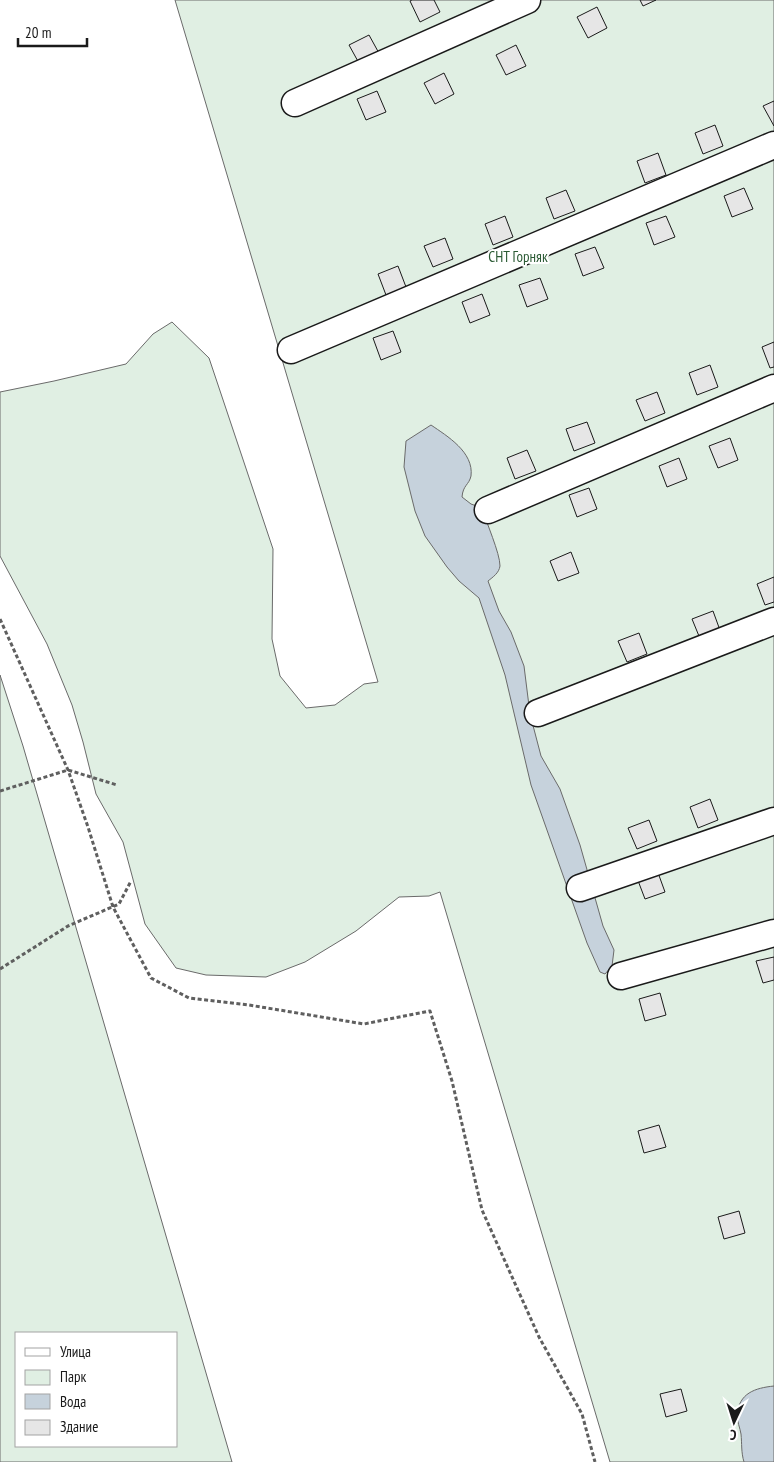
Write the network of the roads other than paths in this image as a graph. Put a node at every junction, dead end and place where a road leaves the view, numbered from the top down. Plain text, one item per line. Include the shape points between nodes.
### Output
1 (527, 0) edge
2 (295, 103) dead end
3 (774, 145) edge
4 (291, 350) dead end
5 (774, 388) edge
6 (488, 510) dead end
7 (774, 621) edge
8 (538, 713) dead end
9 (774, 821) edge
10 (580, 888) dead end
11 (774, 933) edge
12 (620, 976) dead end

1 - 2 lane
3 - 4 lane
5 - 6 lane
7 - 8 lane
9 - 10 lane
11 - 12 lane

